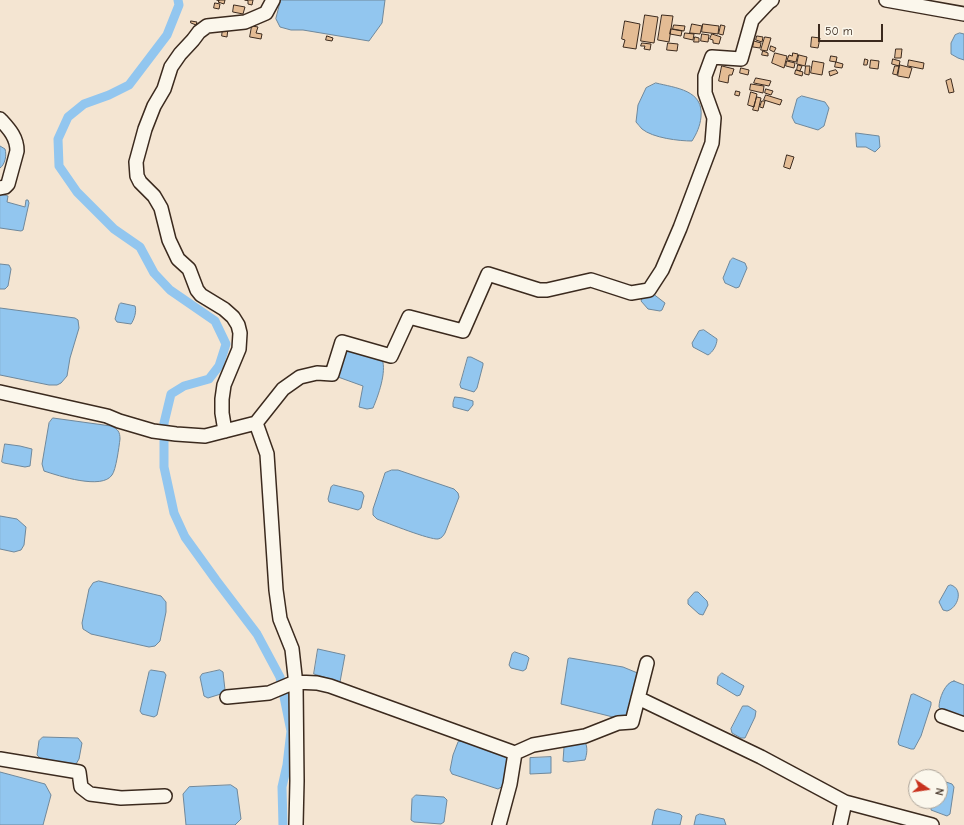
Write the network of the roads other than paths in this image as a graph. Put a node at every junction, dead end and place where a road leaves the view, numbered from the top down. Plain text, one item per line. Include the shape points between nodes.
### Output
1 (273, 0) edge
2 (772, 0) edge
3 (886, 0) edge
4 (904, 1) edge
5 (964, 14) edge
6 (0, 119) edge
7 (0, 188) edge
8 (0, 392) edge
9 (256, 423) junction
10 (225, 431) junction
11 (647, 663) dead end
12 (292, 683) junction
13 (228, 697) dead end
14 (638, 698) junction
15 (942, 716) dead end
16 (964, 724) edge
17 (515, 753) junction
18 (0, 758) edge
19 (165, 796) dead end
20 (845, 802) junction
21 (296, 825) edge
22 (499, 825) edge
23 (840, 825) edge
24 (932, 825) edge

1 - 10 street via 266,13 245,22 207,26 180,54 171,67 164,89 154,106 136,162 140,182 154,196 161,208 169,240 178,259 189,269 197,290 224,309 238,325 239,349 224,385 222,399
2 - 9 street via 752,20 741,60 712,58 705,76 705,93 714,118 712,143 662,270 649,290 631,293 591,280 539,290 488,274 463,330 409,318 391,356 342,342 332,374 317,373 300,377 282,389
3 - 4 street
4 - 5 street
6 - 7 street via 13,134 17,151 8,184
8 - 10 street via 107,416 153,431 205,436
9 - 10 street
9 - 12 street via 267,454 276,590 280,619 292,649
11 - 14 street
12 - 13 street via 268,693
12 - 17 street via 330,686
12 - 21 street via 297,781
14 - 17 street via 632,722 618,723 586,736 533,745
14 - 20 street via 761,757
15 - 16 street
17 - 22 street
18 - 19 street via 78,772 81,787 90,794 122,798
20 - 23 street
20 - 24 street

